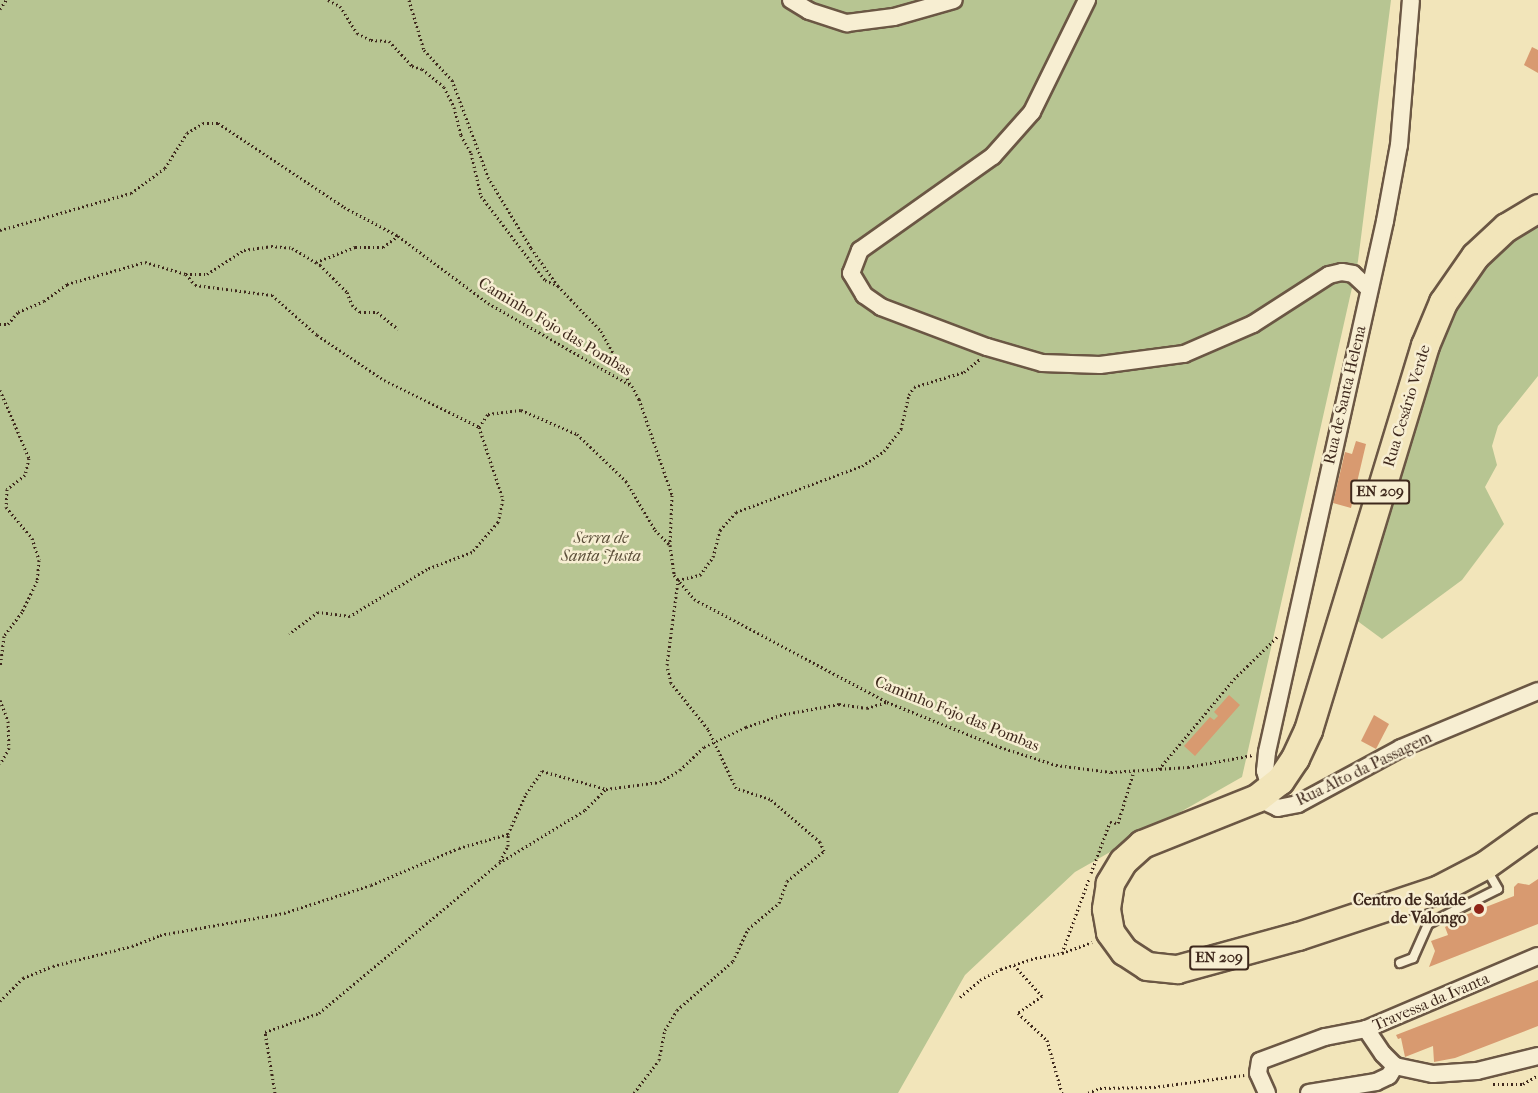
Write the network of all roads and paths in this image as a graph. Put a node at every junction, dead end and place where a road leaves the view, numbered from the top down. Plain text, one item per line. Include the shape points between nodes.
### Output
1 (6, 0) edge
2 (328, 0) edge
3 (409, 0) edge
4 (791, 0) edge
5 (954, 0) edge
6 (1087, 0) edge
7 (1411, 0) edge
8 (0, 9) edge
9 (1538, 208) edge
10 (0, 230) edge
11 (398, 236) junction
12 (316, 262) junction
13 (186, 274) junction
14 (558, 286) junction
15 (1369, 289) junction
16 (0, 324) edge
17 (398, 329) dead end
18 (987, 347) junction
19 (632, 386) junction
20 (0, 390) edge
21 (479, 427) junction
22 (670, 544) junction
23 (678, 580) junction
24 (1296, 617) junction
25 (289, 634) dead end
26 (0, 667) edge
27 (1538, 692) edge
28 (0, 700) edge
29 (887, 702) junction
30 (715, 742) junction
31 (1267, 752) junction
32 (0, 764) edge
33 (1159, 769) junction
34 (606, 789) junction
35 (1263, 793) junction
36 (1538, 827) edge
37 (508, 834) junction
38 (499, 862) junction
39 (1485, 865) junction
40 (1110, 932) junction
41 (1538, 956) edge
42 (1400, 963) dead end
43 (1014, 965) junction
44 (960, 997) dead end
45 (0, 1001) edge
46 (1366, 1029) junction
47 (1538, 1056) edge
48 (1395, 1066) junction
49 (1258, 1073) junction
50 (1375, 1087) edge
51 (275, 1093) edge
52 (634, 1093) edge
53 (1062, 1093) edge
54 (1088, 1093) edge
55 (1267, 1093) edge
56 (1310, 1093) edge

1 - 8 path
2 - 14 path via 340,6 357,33 371,40 389,41 412,66 423,69 444,87 471,153 481,196 545,280
3 - 14 path via 424,50 452,80 488,177 544,270
4 - 5 street via 809,11 847,23 894,17
6 - 18 street via 1032,112 993,156 860,250 851,273 864,295 881,308
7 - 15 street, Rua de Santa Helena via 1399,145
9 - 35 main road, Rua Cesário Verde / EN 209 via 1506,227 1475,256 1443,302 1425,345 1308,730 1280,780
10 - 11 path, Caminho Fojo das Pombas via 131,193 165,168 187,133 203,123 218,123 344,207
11 - 12 path via 383,247 355,248
11 - 19 path, Caminho Fojo das Pombas via 488,303
12 - 13 path via 292,248 271,246 244,250 207,274
12 - 17 path via 360,312 376,312
13 - 16 path via 145,262 67,284 44,301 18,312 9,324
13 - 21 path via 195,285 272,295 317,335 384,380
14 - 19 path via 600,331
15 - 18 street via 1353,274 1329,275 1253,324 1184,354 1100,365 1053,364
15 - 24 street, Rua de Santa Helena
18 - 23 path via 978,362 964,372 914,387 902,429 884,451 862,466 736,512 720,530 713,557 700,575
19 - 22 path, Caminho Fojo das Pombas via 672,495
20 - 26 path via 29,458 25,475 7,489 6,507 32,538 39,560 37,581 22,612 4,636
21 - 22 path via 488,414 521,410 577,434 626,482 655,530
21 - 25 path via 503,499 498,522 472,552 427,569 350,616 318,612
22 - 23 path, Caminho Fojo das Pombas
23 - 29 path, Caminho Fojo das Pombas via 694,599
23 - 30 path via 667,665 671,683
24 - 31 street, Rua de Santa Helena
24 - 33 path via 1234,679
27 - 35 street, Rua Alto da Passagem via 1401,748 1298,804 1278,808
28 - 32 path via 8,721 9,748
29 - 30 path via 867,708 840,704 780,715
29 - 33 path, Caminho Fojo das Pombas via 1056,765 1111,772
30 - 34 path via 660,782
30 - 52 path via 736,788 770,799 820,842 824,851 787,880 779,903 748,929 733,961 677,1010 665,1030 659,1060
31 - 33 path, Caminho Fojo das Pombas
31 - 35 street, Rua de Santa Helena
34 - 37 path via 542,771 526,794
34 - 38 path via 585,810
35 - 40 main road, EN 209 via 1142,844 1123,861 1110,883 1106,909
36 - 39 main road, EN 209
37 - 38 path via 508,846
37 - 45 path via 284,913 160,935 53,966 23,978
38 - 51 path via 319,1013 266,1032
39 - 40 main road, EN 209 via 1408,901 1177,969 1148,966 1124,951
39 - 42 lane via 1498,889 1428,924 1413,958
40 - 43 path via 1076,949
41 - 46 street, Travessa da Ivanta
43 - 44 path via 980,980
43 - 53 path via 1041,996 1018,1013 1047,1040
46 - 48 street, Travessa da Ivanta
46 - 49 street via 1354,1029 1289,1049 1260,1061
47 - 48 street via 1477,1071 1433,1074
48 - 50 street
49 - 54 path via 1154,1087 1100,1088
49 - 55 street
50 - 56 street

